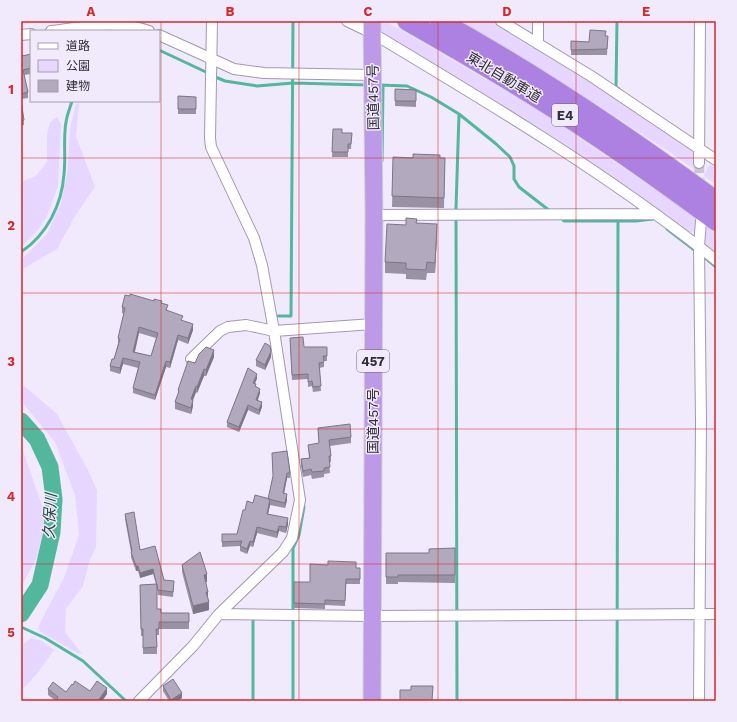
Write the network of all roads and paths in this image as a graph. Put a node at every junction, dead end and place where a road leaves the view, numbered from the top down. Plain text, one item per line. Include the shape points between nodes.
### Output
1 (212, 21) edge
2 (347, 21) edge
3 (407, 21) edge
4 (440, 21) edge
5 (500, 21) edge
6 (538, 21) edge
7 (700, 21) edge
8 (372, 27) edge
9 (59, 30) edge
10 (145, 30) edge
11 (160, 35) edge
12 (538, 44) junction
13 (212, 60) junction
14 (373, 76) junction
15 (698, 148) junction
16 (716, 160) edge
17 (699, 163) tunnel mouth
18 (716, 201) edge
19 (654, 214) junction
20 (374, 215) junction
21 (709, 221) edge
22 (699, 246) junction
23 (716, 260) edge
24 (373, 324) junction
25 (274, 331) junction
26 (191, 359) dead end
27 (220, 614) junction
28 (699, 614) junction
29 (716, 614) edge
30 (372, 616) junction
31 (139, 701) edge
32 (372, 701) edge
33 (699, 701) edge

1 - 13 street
2 - 8 street
3 - 21 highway, 東北自動車道 / E4 via 554,108 652,174
4 - 18 highway, 東北自動車道 / E4 via 562,95 660,159
5 - 12 street
6 - 12 street
7 - 15 street
8 - 14 highway, 国道457号 / 457
8 - 19 street via 540,134
9 - 10 street via 107,24 123,24
11 - 13 street
12 - 15 street via 591,76
13 - 14 street via 234,69 264,74
13 - 25 street via 211,147 254,238 262,265
14 - 20 highway, 国道457号 / 457
15 - 16 street
15 - 17 street
19 - 20 street
19 - 22 street
20 - 24 highway, 国道457号 / 457
21 - 22 street
22 - 23 street
22 - 28 street
24 - 25 street
24 - 30 highway, 国道457号 / 457
25 - 26 street via 246,325 228,327 220,331
25 - 27 street via 300,500 296,522 292,538 283,552
27 - 30 street
27 - 31 street via 193,646
28 - 29 street
28 - 30 street
28 - 33 street
30 - 32 highway, 国道457号 / 457

